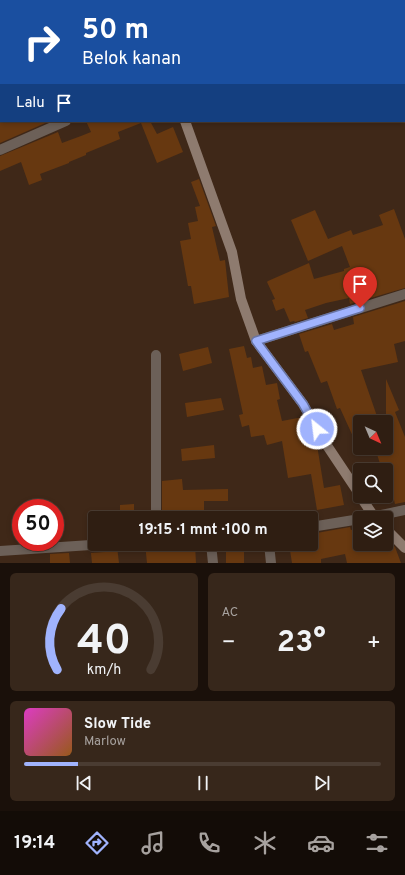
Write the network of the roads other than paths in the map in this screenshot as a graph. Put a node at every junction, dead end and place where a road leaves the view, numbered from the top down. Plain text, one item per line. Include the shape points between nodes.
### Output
1 (64, 122) edge
2 (185, 122) edge
3 (0, 150) edge
4 (405, 294) edge
5 (256, 341) junction
6 (156, 355) dead end
7 (353, 485) edge
8 (405, 510) edge
9 (156, 511) edge
10 (393, 513) edge
11 (353, 520) edge
12 (318, 526) edge
13 (393, 536) edge
14 (88, 545) edge
15 (405, 548) edge
16 (0, 551) edge
17 (212, 551) edge
18 (270, 551) edge
19 (213, 563) edge
20 (271, 563) edge

1 - 3 street
2 - 5 main road via 232,252 241,299
4 - 5 street
5 - 7 main road via 303,404
6 - 9 street
8 - 10 street
11 - 12 street
13 - 15 main road
14 - 16 street
17 - 19 street
18 - 20 street

